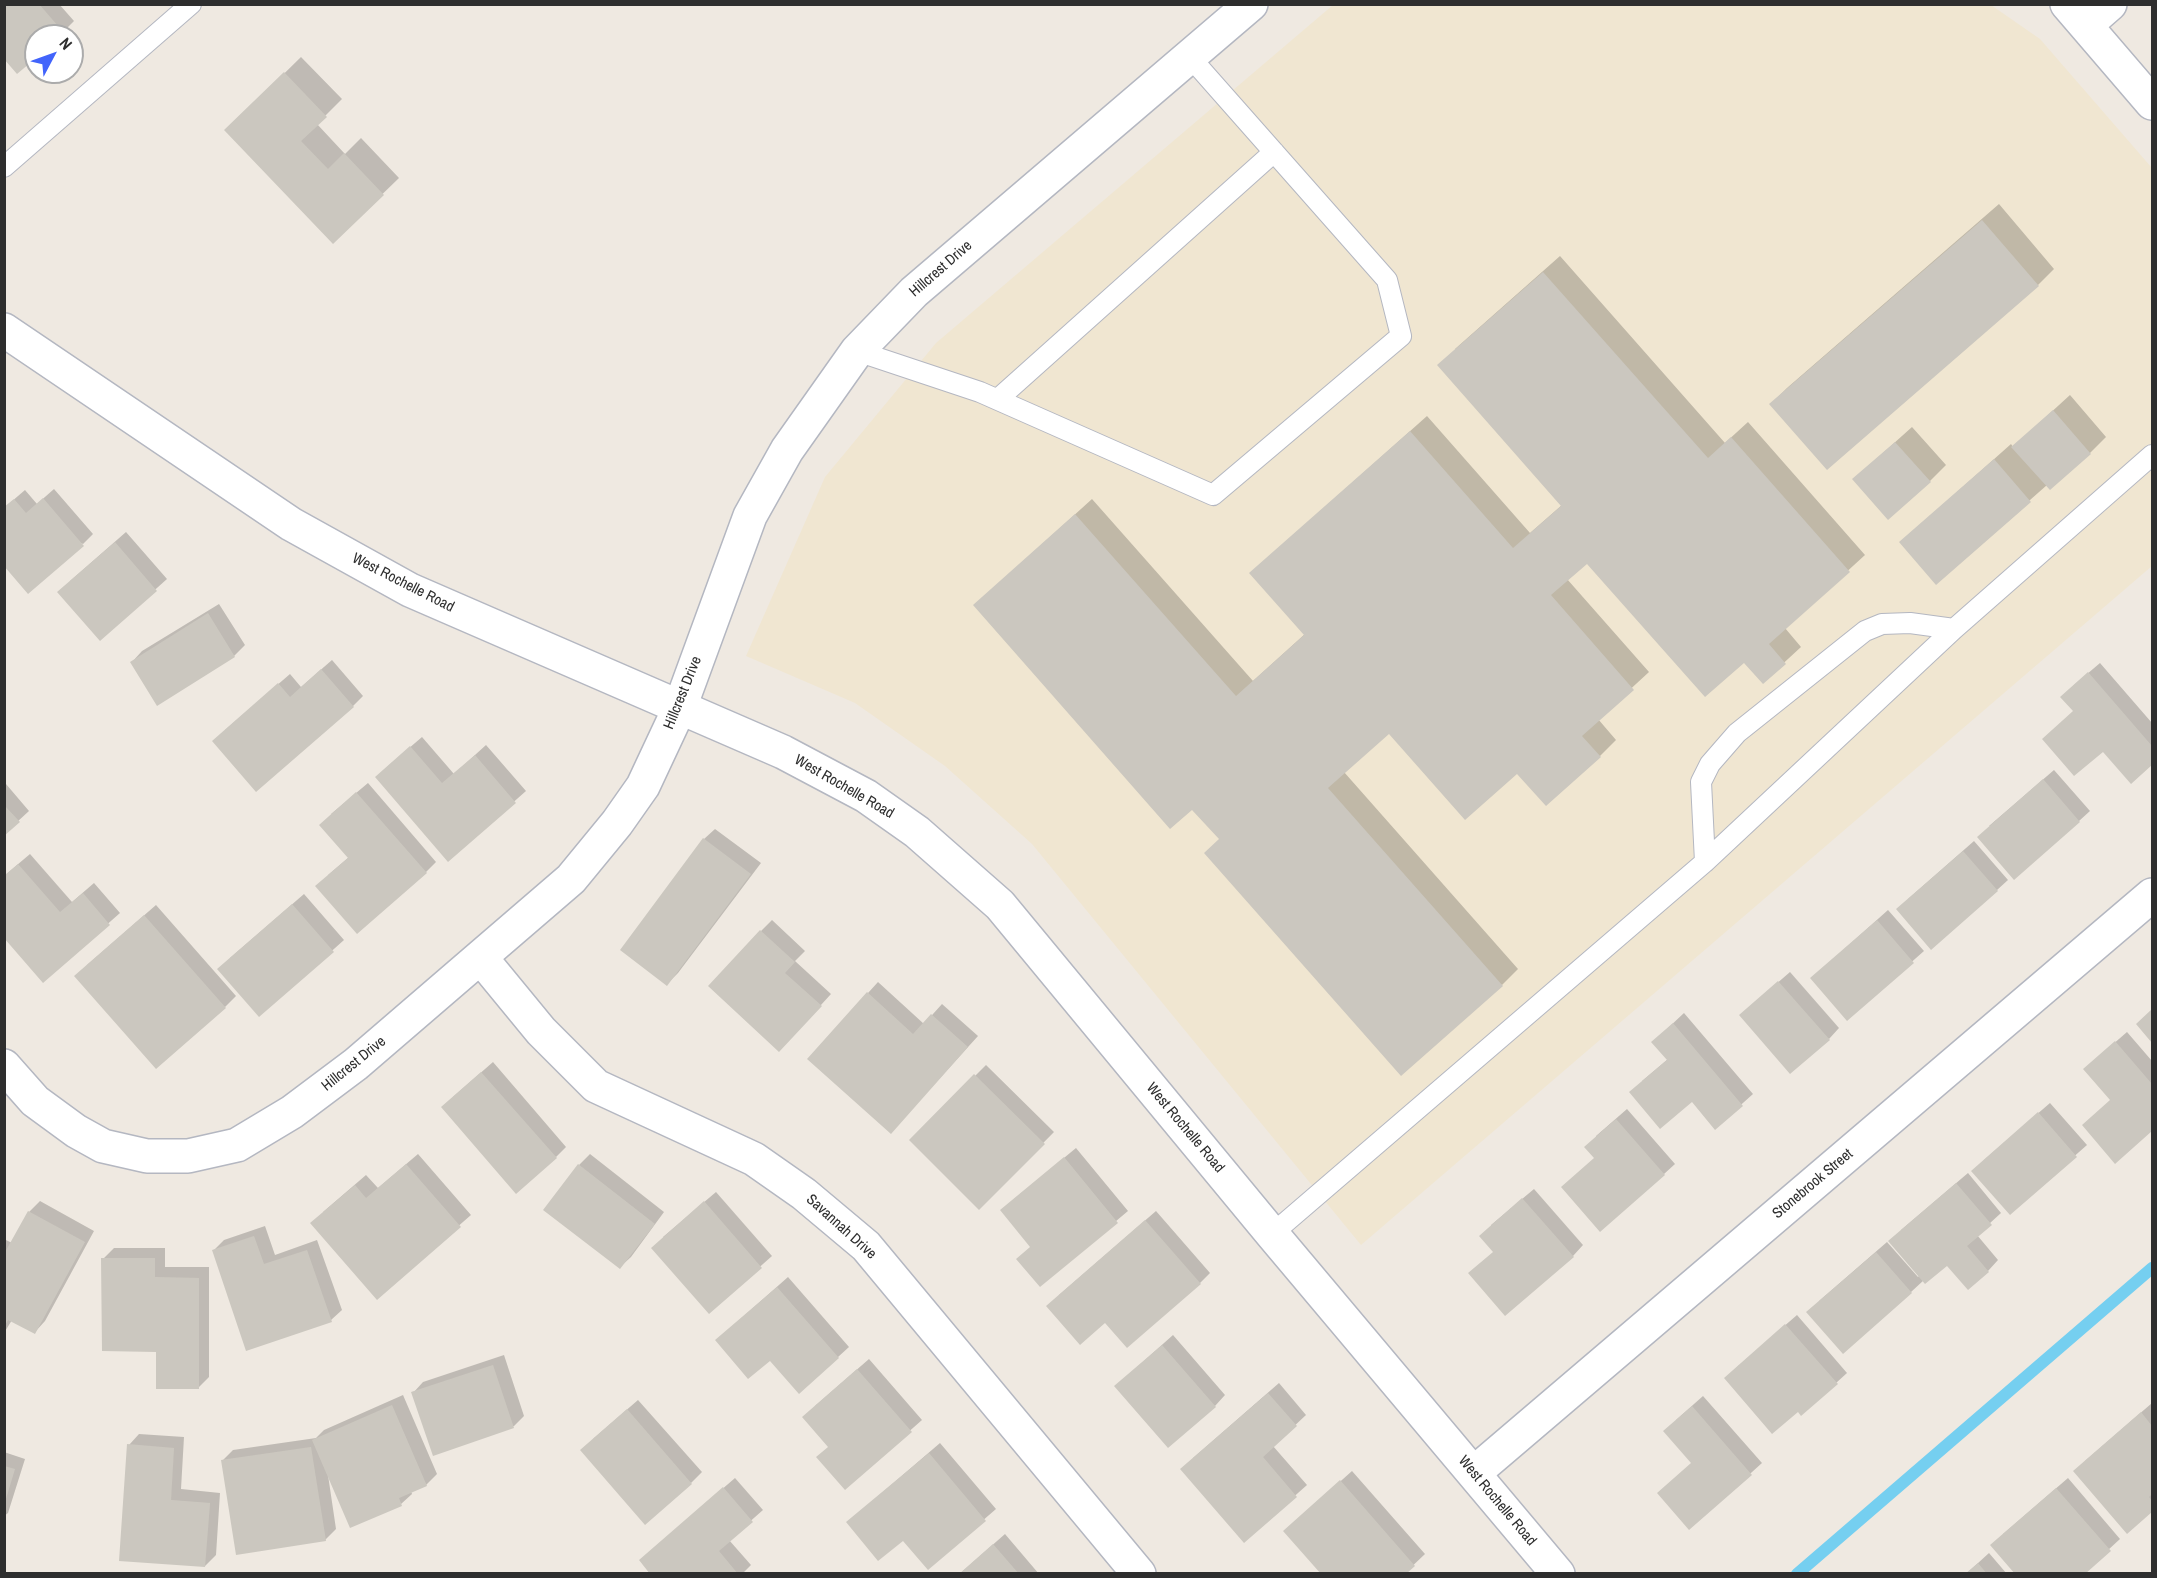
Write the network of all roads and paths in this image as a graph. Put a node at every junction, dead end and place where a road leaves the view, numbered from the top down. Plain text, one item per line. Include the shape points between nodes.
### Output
1 (191, 4) edge
2 (1251, 4) edge
3 (2088, 11) edge
4 (1190, 57) junction
5 (2152, 103) edge
6 (1274, 152) junction
7 (4, 167) edge
8 (4, 330) edge
9 (857, 351) junction
10 (998, 399) junction
11 (2152, 455) edge
12 (1954, 629) junction
13 (680, 707) junction
14 (1705, 862) junction
15 (2152, 895) edge
16 (481, 958) junction
17 (4, 1066) edge
18 (1272, 1234) junction
19 (1474, 1473) junction
20 (1139, 1574) edge
21 (1558, 1574) edge

1 - 7 lane
2 - 4 street, Hillcrest Drive
3 - 5 street
4 - 6 lane
4 - 9 street, Hillcrest Drive via 914,292
6 - 10 lane
6 - 10 lane via 1387,280 1401,336 1213,495
8 - 13 street, West Rochelle Road via 301,530 410,590
9 - 10 lane
9 - 13 street, Hillcrest Drive via 787,450 750,516
11 - 12 lane
12 - 14 lane
12 - 14 lane via 1910,623 1882,624 1865,631 1737,733 1710,764 1701,782
13 - 16 street, Hillcrest Drive via 643,786 616,824 572,879
13 - 18 street, West Rochelle Road via 783,752 866,796 917,832 992,898
14 - 18 lane
15 - 19 street, Stonebrook Street
16 - 17 street, Hillcrest Drive via 356,1064 292,1112 237,1145 188,1156 147,1156 103,1146 35,1101
16 - 20 street, Savannah Drive via 541,1031 596,1086 754,1159 804,1194 866,1246
18 - 19 street, West Rochelle Road
19 - 21 street, West Rochelle Road

